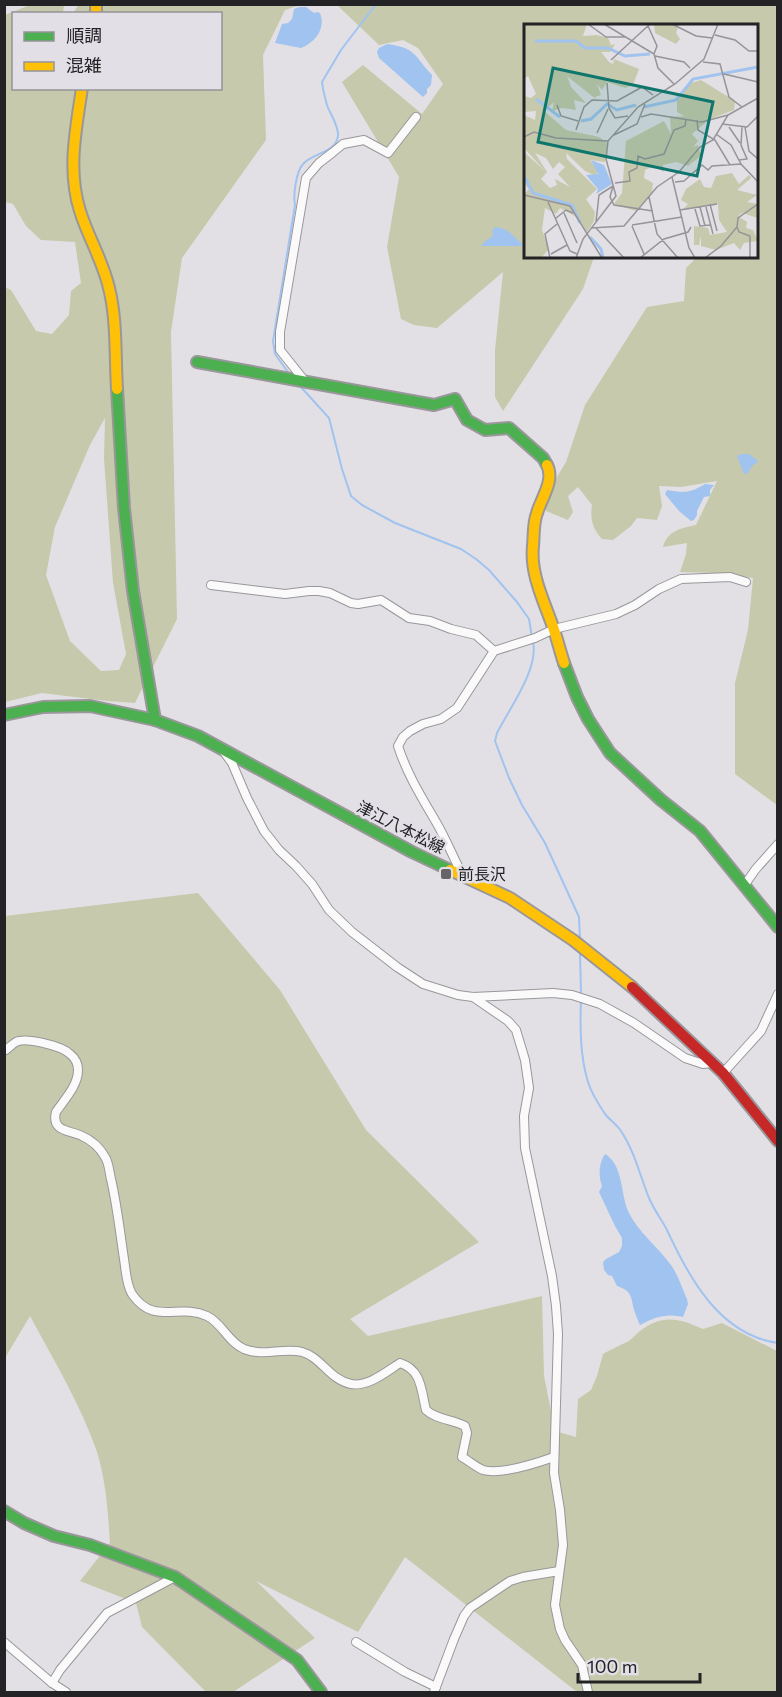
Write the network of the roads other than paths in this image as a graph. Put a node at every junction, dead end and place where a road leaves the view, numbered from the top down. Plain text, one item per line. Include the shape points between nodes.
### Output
1 (82, 90) edge
2 (416, 117) dead end
3 (197, 362) dead end
4 (304, 380) junction
5 (746, 582) dead end
6 (211, 585) dead end
7 (554, 629) junction
8 (494, 651) junction
9 (4, 715) edge
10 (155, 720) junction
11 (222, 750) junction
12 (777, 844) edge
13 (462, 874) junction
14 (744, 886) junction
15 (777, 927) edge
16 (777, 994) edge
17 (473, 997) junction
18 (4, 1051) edge
19 (711, 1063) junction
20 (723, 1073) junction
21 (777, 1141) edge
22 (554, 1458) junction
23 (4, 1511) edge
24 (559, 1571) junction
25 (175, 1577) junction
26 (4, 1642) edge
27 (356, 1642) dead end
28 (51, 1683) junction
29 (435, 1690) edge
30 (66, 1692) edge
31 (321, 1692) edge
32 (588, 1692) edge

1 - 10 street via 73,181 109,283 124,508 133,591
2 - 4 street via 388,153 364,140 343,144 306,178 279,350
3 - 4 street
4 - 7 street via 434,405 455,399 467,420 485,430 509,428 543,458 549,478 536,515 532,556
5 - 7 street via 730,577 681,579 616,614
6 - 8 street via 285,594 320,591 358,604 381,600 409,618 476,635
7 - 8 street
7 - 14 street via 577,697 600,738 619,762 700,831
8 - 13 street via 457,708 410,731 398,746
9 - 10 street, 津江八本松線 via 43,707 90,706
10 - 11 street, 津江八本松線
11 - 13 street, 津江八本松線 via 412,852
11 - 17 street via 264,831 312,884 329,910 352,932 423,984
12 - 14 street
13 - 19 street, 津江八本松線 via 510,898 573,940 641,994
14 - 15 street
16 - 20 street via 761,1031
17 - 19 street via 572,994 634,1023 685,1058
17 - 22 street via 516,1030 525,1060 529,1088 524,1116 525,1148 556,1306
18 - 22 street via 16,1042 30,1041 61,1048 77,1062 75,1084 55,1117 64,1131 83,1136 107,1160 127,1284 149,1311 190,1311 208,1316 243,1349 261,1353 299,1351 349,1384 377,1378 400,1363 409,1366 418,1375 426,1410 465,1426 462,1457 475,1466 486,1471 506,1469
19 - 20 street, 津江八本松線
20 - 21 street, 津江八本松線
22 - 24 street via 563,1545
23 - 25 street via 54,1536 90,1545
24 - 29 street via 510,1581 470,1608
24 - 32 street via 555,1605 560,1629 582,1665
25 - 28 street via 107,1613
25 - 31 street via 297,1660
26 - 28 street
27 - 29 street
28 - 30 street

